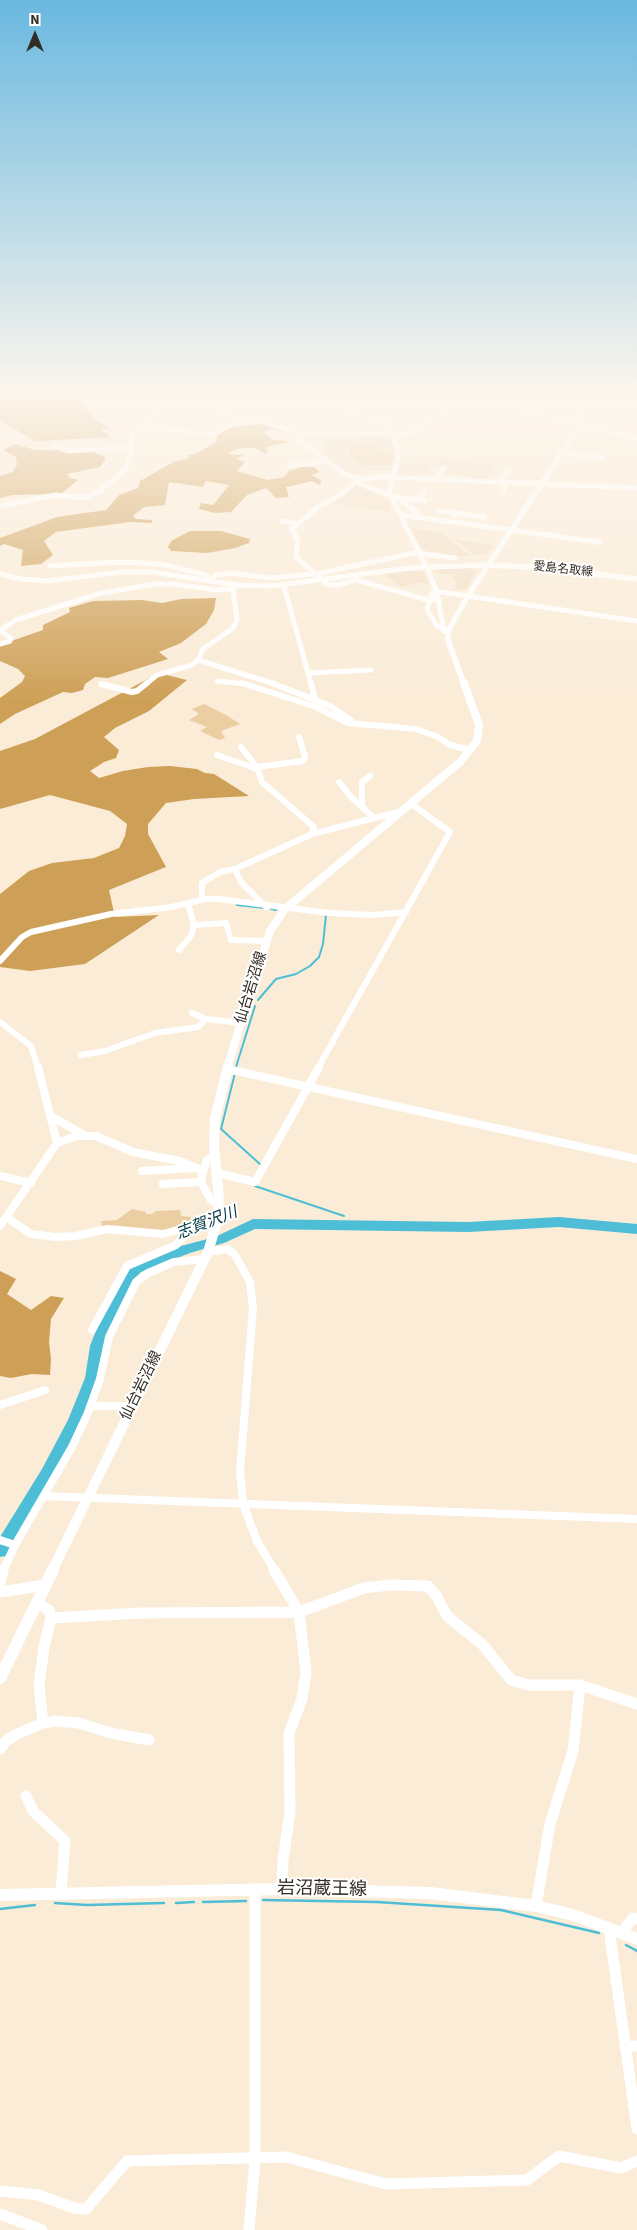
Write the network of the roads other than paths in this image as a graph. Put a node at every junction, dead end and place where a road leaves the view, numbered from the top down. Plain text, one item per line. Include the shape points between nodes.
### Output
1 (93, 494) edge
2 (342, 494) edge
3 (386, 494) edge
4 (422, 494) edge
5 (535, 494) edge
6 (390, 496) junction
7 (400, 499) junction
8 (418, 500) junction
9 (425, 501) dead end
10 (0, 506) edge
11 (439, 511) dead end
12 (456, 513) junction
13 (400, 515) junction
14 (485, 517) dead end
15 (423, 518) junction
16 (282, 521) dead end
17 (451, 521) junction
18 (298, 524) junction
19 (430, 524) dead end
20 (512, 530) junction
21 (599, 542) dead end
22 (419, 552) junction
23 (455, 558) dead end
24 (490, 563) junction
25 (426, 565) junction
26 (50, 566) dead end
27 (0, 574) edge
28 (316, 574) junction
29 (214, 577) junction
30 (637, 578) edge
31 (208, 580) junction
32 (322, 581) junction
33 (284, 586) junction
34 (235, 587) junction
35 (199, 588) junction
36 (437, 593) junction
37 (468, 596) junction
38 (428, 600) junction
39 (439, 600) junction
40 (637, 621) edge
41 (447, 633) junction
42 (0, 644) edge
43 (198, 660) junction
44 (371, 670) dead end
45 (308, 674) junction
46 (217, 681) dead end
47 (101, 684) dead end
48 (315, 699) junction
49 (355, 723) junction
50 (299, 737) dead end
51 (241, 747) dead end
52 (470, 750) junction
53 (217, 755) dead end
54 (274, 756) dead end
55 (277, 764) junction
56 (257, 768) junction
57 (370, 776) dead end
58 (338, 782) dead end
59 (410, 803) junction
60 (362, 805) junction
61 (398, 812) junction
62 (374, 818) junction
63 (312, 834) junction
64 (235, 869) junction
65 (202, 900) junction
66 (188, 904) junction
67 (266, 906) junction
68 (285, 909) junction
69 (406, 912) junction
70 (194, 925) junction
71 (266, 941) junction
72 (179, 950) dead end
73 (0, 961) edge
74 (192, 1012) dead end
75 (206, 1019) junction
76 (0, 1022) edge
77 (241, 1023) junction
78 (82, 1055) dead end
79 (227, 1068) junction
80 (309, 1087) junction
81 (51, 1116) junction
82 (85, 1135) junction
83 (57, 1142) junction
84 (215, 1155) junction
85 (637, 1159) edge
86 (194, 1168) junction
87 (142, 1171) dead end
88 (203, 1171) junction
89 (217, 1173) junction
90 (0, 1176) edge
91 (201, 1182) junction
92 (31, 1183) junction
93 (163, 1184) dead end
94 (218, 1205) junction
95 (6, 1217) junction
96 (217, 1220) junction
97 (195, 1225) junction
98 (0, 1226) edge
99 (208, 1253) junction
100 (92, 1330) dead end
101 (46, 1390) dead end
102 (0, 1405) edge
103 (91, 1406) junction
104 (132, 1406) junction
105 (44, 1496) junction
106 (87, 1498) junction
107 (243, 1504) junction
108 (637, 1519) edge
109 (0, 1540) edge
110 (14, 1544) junction
111 (0, 1582) edge
112 (45, 1586) junction
113 (0, 1592) edge
114 (37, 1604) junction
115 (299, 1612) junction
116 (50, 1622) junction
117 (0, 1678) edge
118 (580, 1685) junction
119 (637, 1704) edge
120 (43, 1723) junction
121 (149, 1740) dead end
122 (0, 1749) edge
123 (26, 1796) dead end
124 (282, 1889) junction
125 (255, 1890) junction
126 (61, 1892) junction
127 (0, 1895) edge
128 (536, 1906) junction
129 (637, 1919) edge
130 (615, 1930) junction
131 (637, 1939) edge
132 (631, 2046) edge
133 (637, 2129) edge
134 (255, 2159) junction
135 (637, 2160) edge
136 (0, 2191) edge
137 (0, 2214) edge
138 (42, 2230) edge
139 (249, 2230) edge

1 - 10 street via 89,497 55,495
2 - 18 street via 318,507
3 - 6 street
4 - 8 street
5 - 20 main road
6 - 7 street
6 - 13 street
7 - 8 street
7 - 15 street
8 - 9 street
11 - 12 street
12 - 14 street
12 - 17 street
13 - 15 street
13 - 22 street
15 - 17 street
15 - 19 street
16 - 18 street
17 - 20 street
18 - 28 street via 292,529 298,541 296,556
20 - 21 street
20 - 24 main road
22 - 23 street
22 - 25 street
22 - 28 street
24 - 25 street
24 - 30 main road, 愛島名取線
24 - 37 main road
25 - 32 street
25 - 36 street
26 - 29 street via 144,563
27 - 31 street via 47,581 144,571
28 - 29 street via 272,578 231,573
28 - 32 street
29 - 31 street
31 - 34 street
31 - 35 street
32 - 33 street
32 - 38 street via 333,586 356,580
33 - 34 street
33 - 45 street
34 - 35 street
34 - 43 street via 237,621 232,629 203,649
35 - 42 street via 154,584 98,594 16,620 2,629 10,641
36 - 37 street
36 - 38 street
36 - 39 street
37 - 40 street
37 - 41 main road
38 - 39 street
38 - 41 street via 427,610 437,626
39 - 41 street
41 - 52 main road, 仙台岩沼線 via 479,725 479,734
43 - 47 street via 192,665 157,675 137,691
43 - 48 street
44 - 45 street
45 - 48 street
46 - 49 street via 244,683
48 - 49 street
49 - 52 street via 416,729 450,745
50 - 55 street via 303,761
51 - 56 street
52 - 59 main road, 仙台岩沼線
53 - 56 street
54 - 55 street
55 - 56 street
56 - 63 street via 262,782 314,827
57 - 60 street via 362,782
58 - 60 street
59 - 61 main road, 仙台岩沼線
59 - 69 street via 450,832
60 - 62 street
61 - 62 street
61 - 68 main road, 仙台岩沼線
62 - 63 street
63 - 64 street
64 - 65 street via 220,872 202,884
64 - 67 street via 241,882
65 - 66 street
65 - 67 street via 219,899
66 - 70 street
66 - 73 street via 111,914 31,932
67 - 68 street
68 - 69 street via 353,914
68 - 71 main road, 仙台岩沼線
69 - 80 street
70 - 71 street via 226,923 231,940
70 - 72 street via 191,936
71 - 77 main road, 仙台岩沼線
74 - 75 street
75 - 77 street
75 - 78 street via 198,1027 155,1033 105,1051
76 - 81 street via 31,1046
77 - 79 main road, 仙台岩沼線
79 - 80 street
79 - 84 main road, 仙台岩沼線 via 215,1118
80 - 85 street
80 - 89 street via 255,1182
81 - 82 street
81 - 83 street
82 - 83 street
82 - 86 street via 96,1136 133,1152 180,1161
83 - 92 street
84 - 88 street via 206,1160
84 - 89 main road, 仙台岩沼線
86 - 87 street
86 - 88 street
88 - 91 street
89 - 94 main road, 仙台岩沼線
90 - 92 street
91 - 93 street
91 - 94 street via 211,1200
92 - 95 street
94 - 96 main road, 仙台岩沼線
95 - 97 street via 31,1234 55,1237 108,1229 163,1234
95 - 98 street
96 - 97 street
96 - 99 main road, 仙台岩沼線
97 - 100 street via 176,1245 126,1267
99 - 103 street via 174,1262 136,1282 109,1337
99 - 104 main road, 仙台岩沼線
99 - 107 street via 228,1249 236,1255 250,1282 253,1308 240,1471
101 - 102 street
103 - 104 street
103 - 105 street
104 - 106 main road, 仙台岩沼線
105 - 106 street
105 - 110 street
106 - 107 street
106 - 112 main road, 仙台岩沼線
107 - 108 street
107 - 115 street via 257,1541
109 - 110 street
110 - 111 street
112 - 113 street
112 - 114 main road, 仙台岩沼線
114 - 116 street via 49,1610
114 - 117 main road, 仙台岩沼線
115 - 116 street via 140,1613
115 - 118 street via 364,1588 428,1586 447,1616 483,1645 511,1680 530,1686
115 - 124 street via 306,1673 302,1699 289,1733 290,1812
116 - 120 street via 39,1686
118 - 119 street
118 - 128 street via 573,1752 550,1824
120 - 121 street via 79,1723
120 - 122 street via 17,1734
123 - 126 street via 33,1811 65,1841
124 - 125 main road, 岩沼蔵王線
124 - 128 main road, 岩沼蔵王線 via 430,1893
125 - 126 main road, 岩沼蔵王線
125 - 134 street
126 - 127 main road, 岩沼蔵王線
128 - 130 main road, 岩沼蔵王線
129 - 130 street via 633,1918
130 - 131 main road, 岩沼蔵王線
130 - 132 street
132 - 133 street
134 - 135 street via 286,2157 386,2184 527,2180 559,2156 621,2168
134 - 136 street via 127,2162 86,2209 39,2195
134 - 139 street
137 - 138 street

